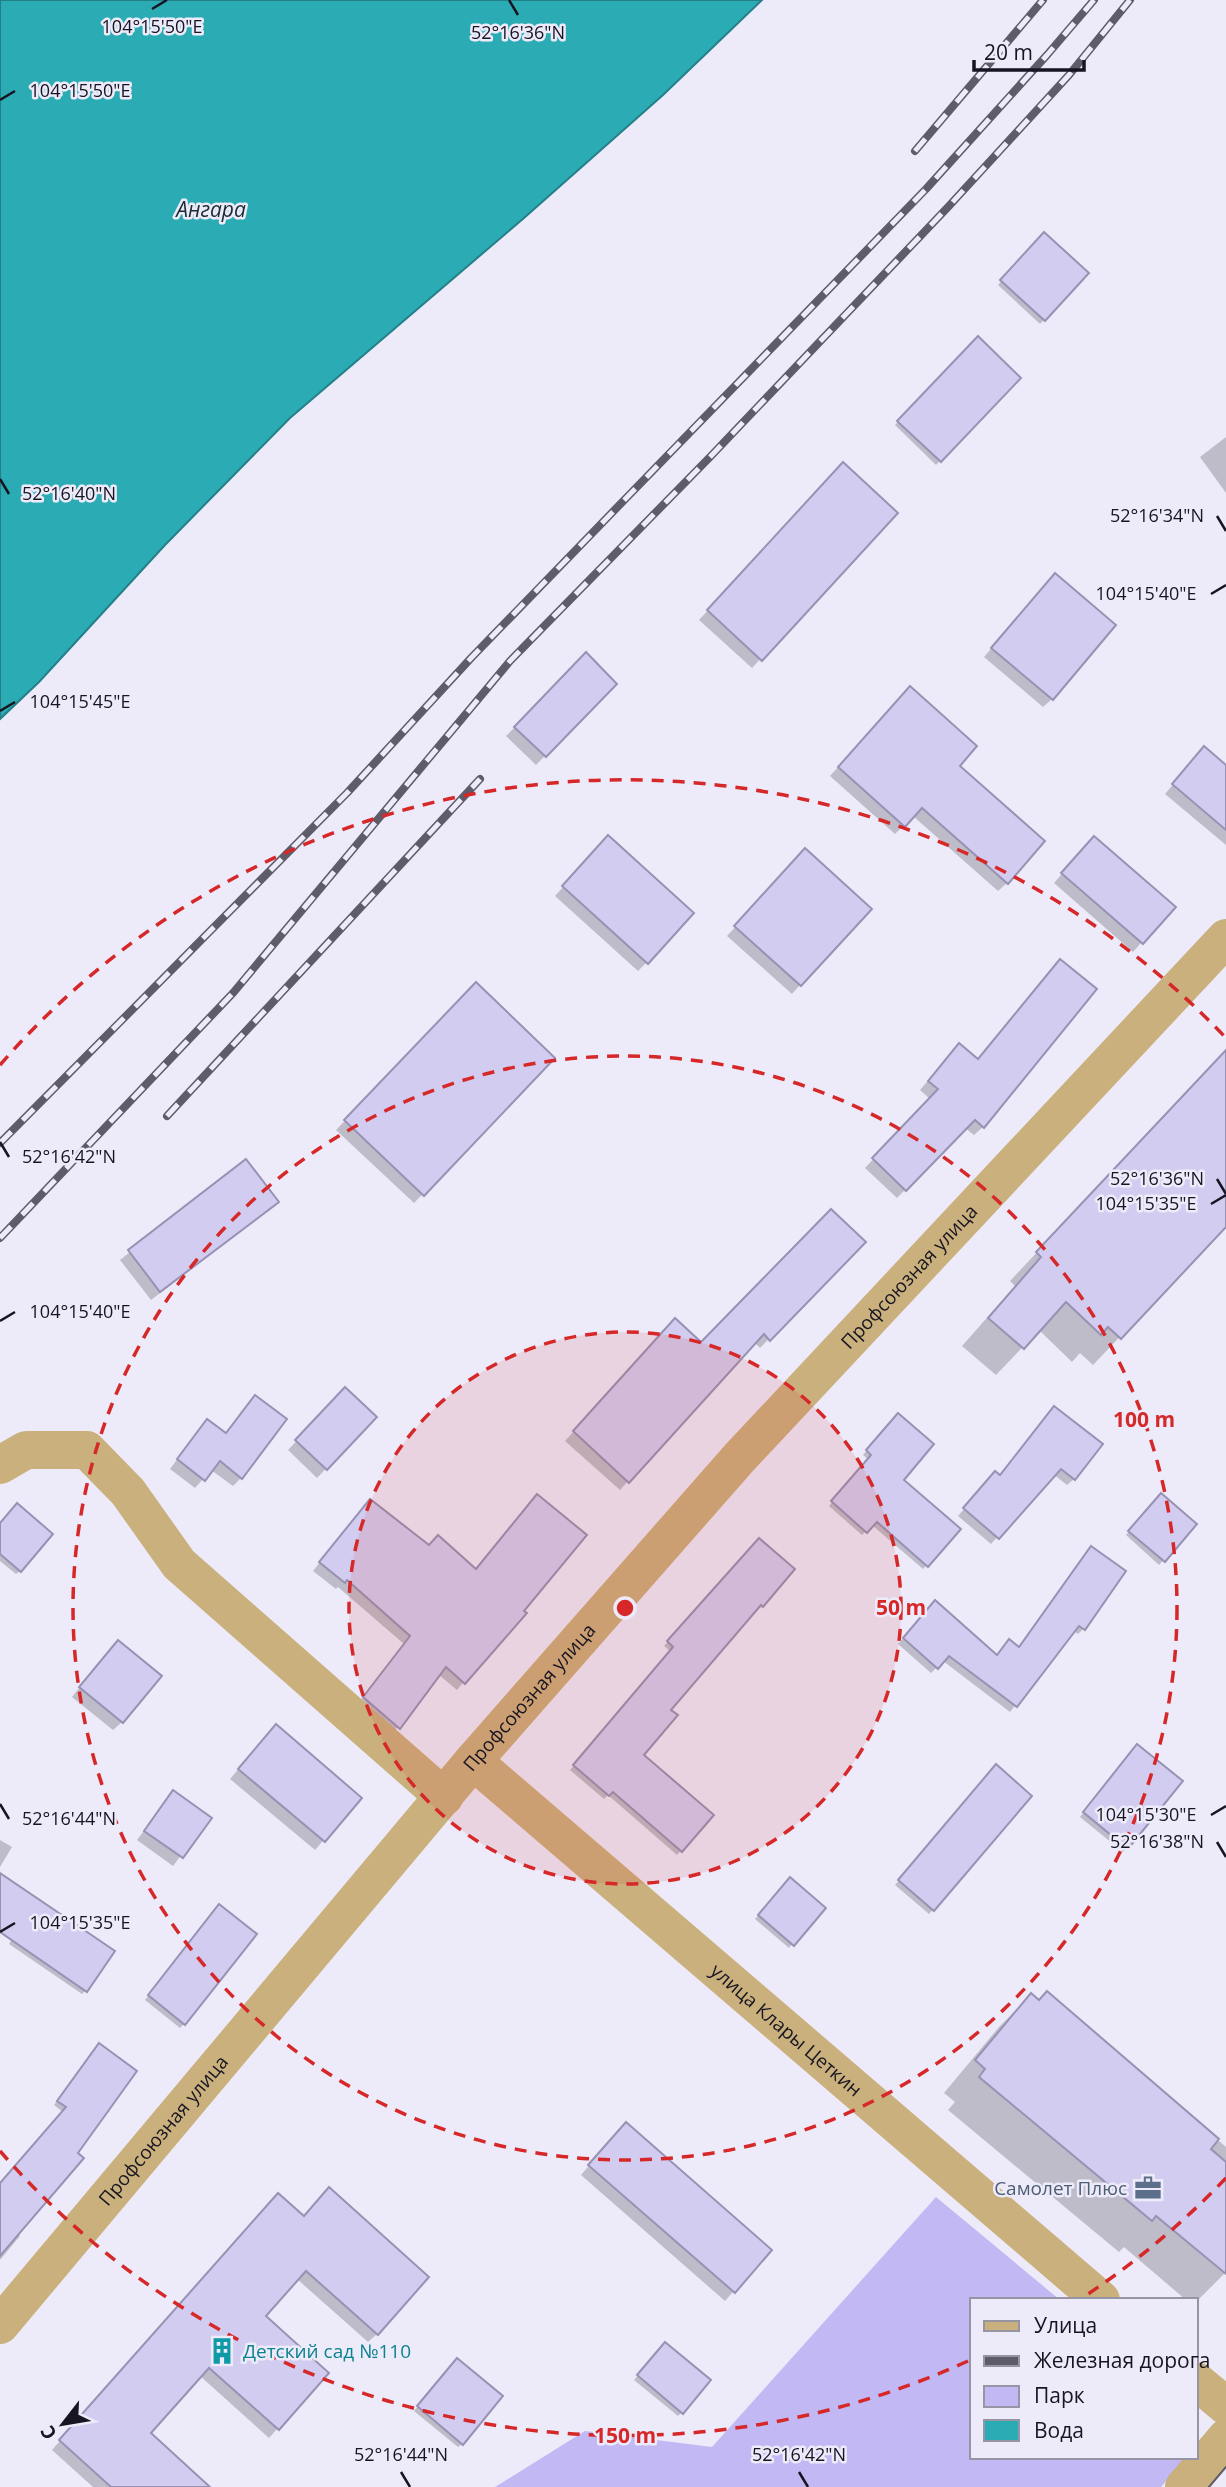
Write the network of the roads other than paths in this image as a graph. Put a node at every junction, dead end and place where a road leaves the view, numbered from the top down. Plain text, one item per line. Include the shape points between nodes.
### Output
1 (1226, 937) edge
2 (0, 1465) edge
3 (473, 1761) junction
4 (444, 1797) junction
5 (1099, 2298) edge
6 (0, 2325) edge
7 (1198, 2383) edge
8 (1226, 2406) edge
9 (1226, 2438) edge
10 (1184, 2487) edge

1 - 3 street, Профсоюзная улица via 739,1458
2 - 4 street via 26,1450 87,1450 128,1492 179,1564
3 - 4 street, Профсоюзная улица
3 - 5 street, улица Клары Цеткин
4 - 6 street, Профсоюзная улица
7 - 8 street
9 - 10 street

